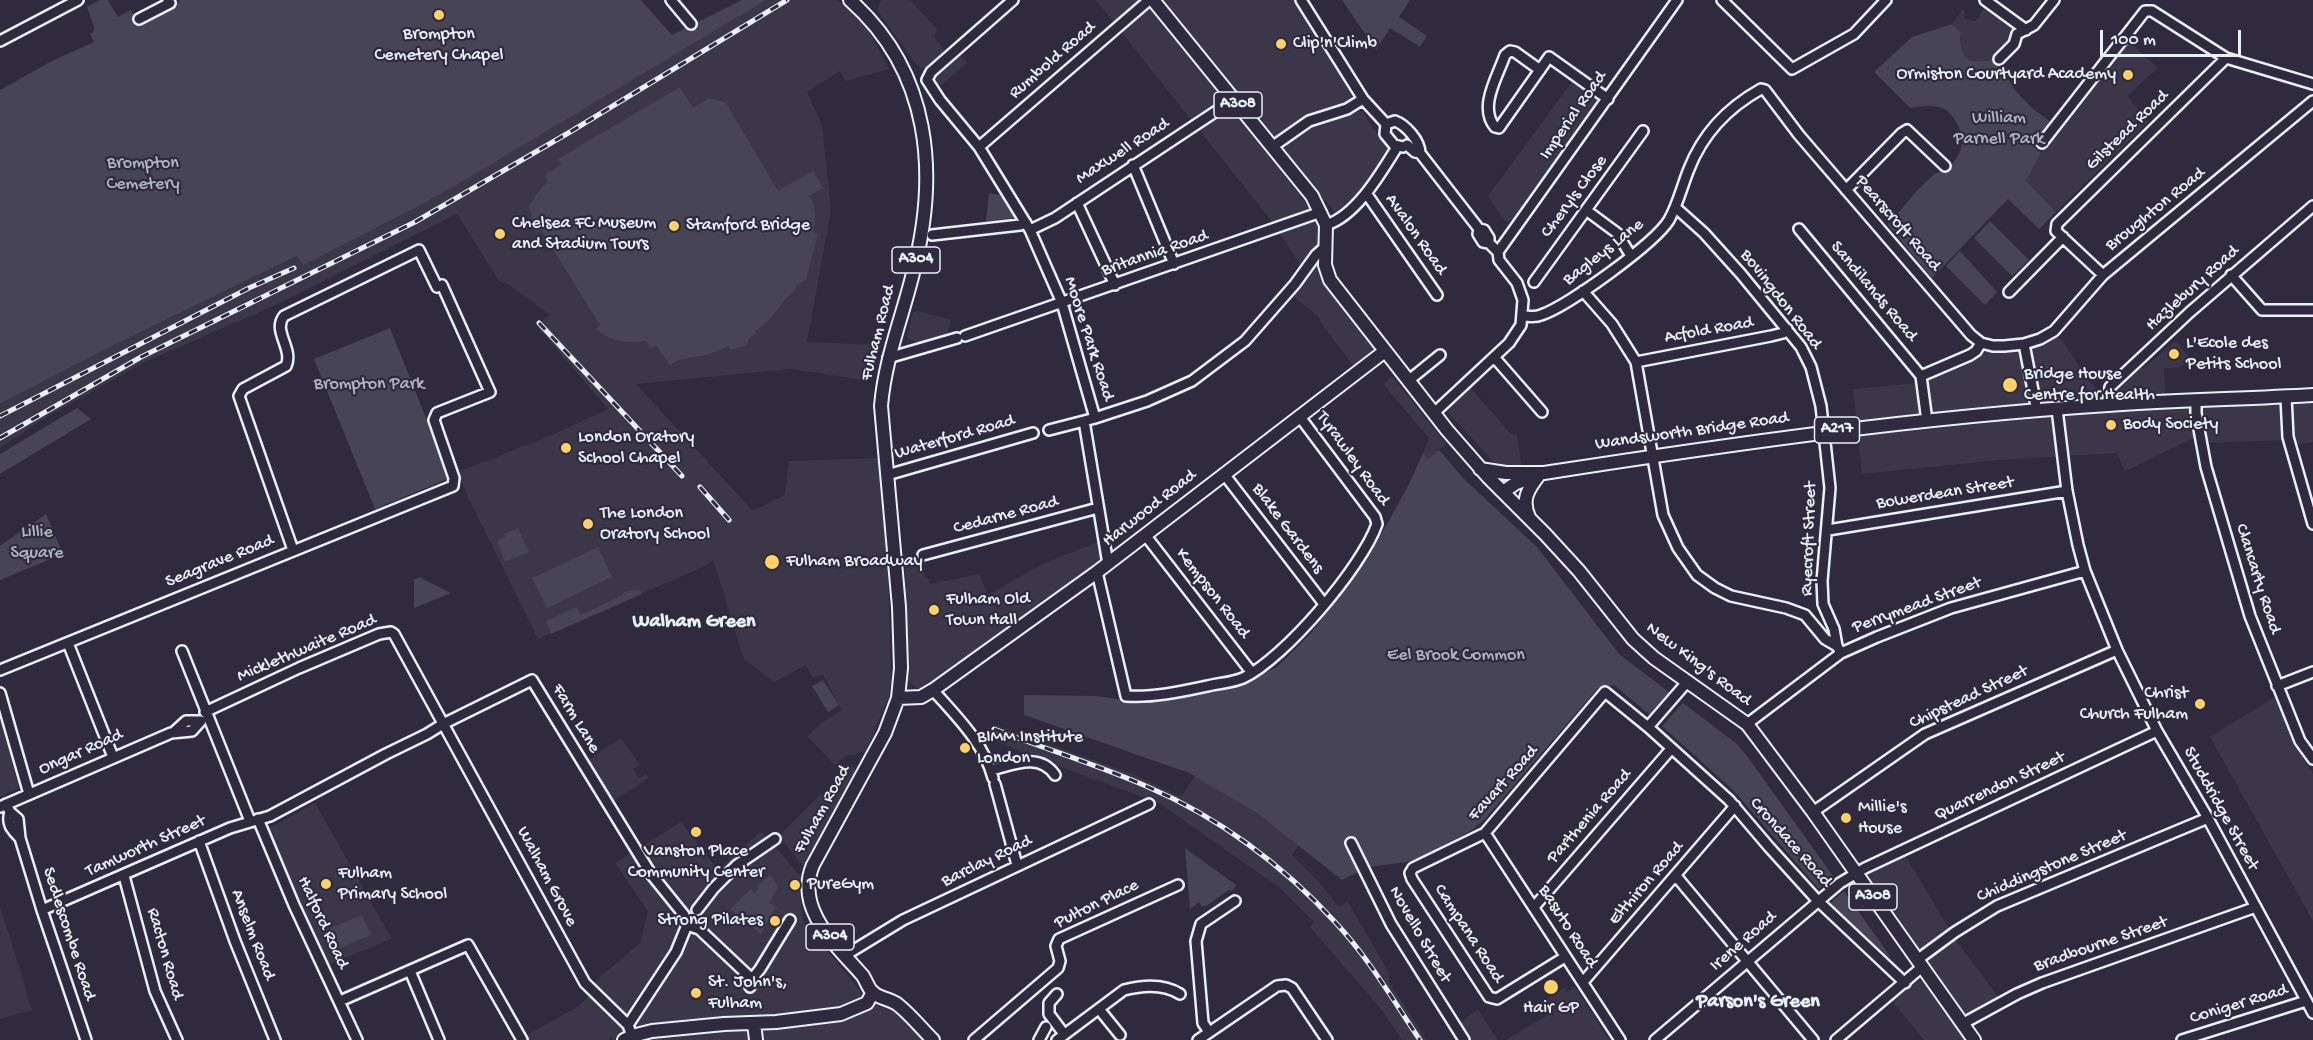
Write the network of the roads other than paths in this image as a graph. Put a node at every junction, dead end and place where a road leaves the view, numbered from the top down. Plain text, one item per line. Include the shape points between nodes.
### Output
1 (78, 0) edge
2 (671, 0) edge
3 (850, 0) edge
4 (1013, 0) edge
5 (1151, 0) edge
6 (1301, 0) edge
7 (1677, 0) edge
8 (1722, 0) edge
9 (1886, 0) edge
10 (1985, 0) edge
11 (2054, 0) edge
12 (170, 1) edge
13 (139, 19) dead end
14 (691, 24) dead end
15 (2026, 30) junction
16 (0, 41) edge
17 (2226, 58) junction
18 (1999, 59) dead end
19 (1540, 70) junction
20 (2313, 84) edge
21 (1764, 90) joint
22 (1363, 99) junction
23 (1608, 99) junction
24 (1233, 100) junction
25 (2313, 101) edge
26 (1386, 124) junction
27 (1643, 131) dead end
28 (1409, 141) junction
29 (2042, 143) dead end
30 (979, 147) junction
31 (1272, 147) junction
32 (1397, 147) junction
33 (1133, 165) junction
34 (1945, 166) dead end
35 (1846, 190) junction
36 (1366, 193) junction
37 (1077, 203) junction
38 (2313, 206) edge
39 (1675, 207) junction
40 (1586, 210) junction
41 (1321, 212) junction
42 (1326, 225) junction
43 (1028, 226) junction
44 (1799, 230) dead end
45 (2060, 234) junction
46 (932, 235) dead end
47 (1326, 246) junction
48 (1498, 252) junction
49 (1631, 256) junction
50 (1174, 264) junction
51 (2103, 275) junction
52 (2231, 275) junction
53 (1534, 282) dead end
54 (1115, 285) junction
55 (1583, 291) junction
56 (2009, 292) dead end
57 (1437, 295) dead end
58 (1062, 303) junction
59 (2313, 310) edge
60 (1523, 316) junction
61 (1787, 329) junction
62 (1982, 343) junction
63 (2024, 344) junction
64 (1385, 351) junction
65 (1440, 355) dead end
66 (1494, 357) junction
67 (888, 358) junction
68 (1636, 362) junction
69 (1921, 376) junction
70 (1408, 381) junction
71 (2313, 396) edge
72 (2286, 397) junction
73 (2196, 401) junction
74 (2108, 405) junction
75 (2057, 410) junction
76 (2037, 411) junction
77 (1542, 412) dead end
78 (1434, 413) junction
79 (1300, 417) junction
80 (1095, 418) junction
81 (1084, 421) junction
82 (1928, 421) junction
83 (1049, 430) dead end
84 (1825, 432) junction
85 (1033, 433) dead end
86 (1651, 456) junction
87 (1480, 469) junction
88 (1224, 474) junction
89 (1541, 474) junction
90 (887, 475) junction
91 (2067, 491) junction
92 (1503, 492) junction
93 (1098, 508) junction
94 (1530, 518) junction
95 (2313, 524) edge
96 (1828, 530) junction
97 (1146, 536) junction
98 (291, 546) junction
99 (923, 555) dead end
100 (1108, 564) junction
101 (2085, 571) junction
102 (1097, 572) junction
103 (1324, 604) junction
104 (1823, 604) junction
105 (1805, 615) junction
106 (68, 643) junction
107 (1839, 650) junction
108 (2117, 650) junction
109 (182, 651) dead end
110 (0, 670) edge
111 (2313, 672) edge
112 (1252, 673) junction
113 (1688, 681) junction
114 (2277, 686) junction
115 (933, 690) junction
116 (1605, 692) joint
117 (0, 693) edge
118 (898, 698) junction
119 (205, 717) junction
120 (443, 724) junction
121 (1747, 724) junction
122 (1648, 727) junction
123 (2157, 731) junction
124 (1671, 749) junction
125 (113, 757) junction
126 (2313, 759) edge
127 (1055, 775) dead end
128 (993, 778) junction
129 (29, 794) junction
130 (1149, 804) dead end
131 (1735, 806) junction
132 (6, 808) edge
133 (1814, 812) junction
134 (2208, 818) junction
135 (254, 820) junction
136 (230, 828) joint
137 (1485, 833) junction
138 (775, 839) dead end
139 (199, 841) junction
140 (1351, 843) dead end
141 (1017, 865) junction
142 (1857, 873) junction
143 (1410, 875) joint
144 (124, 876) junction
145 (1676, 876) junction
146 (1178, 885) dead end
147 (1818, 900) junction
148 (1235, 901) dead end
149 (2256, 906) junction
150 (1534, 907) junction
151 (42, 910) junction
152 (697, 910) dead end
153 (790, 920) dead end
154 (687, 925) junction
155 (844, 956) junction
156 (1565, 957) junction
157 (1746, 961) junction
158 (1920, 964) junction
159 (410, 971) junction
160 (1583, 982) junction
161 (1905, 983) junction
162 (873, 992) junction
163 (1180, 993) dead end
164 (1057, 994) dead end
165 (340, 1001) junction
166 (2306, 1001) junction
167 (1099, 1009) junction
168 (2313, 1013) edge
169 (754, 1023) junction
170 (1962, 1024) junction
171 (1046, 1027) dead end
172 (1209, 1032) junction
173 (628, 1034) edge
174 (1120, 1035) dead end
175 (1060, 1037) edge
176 (86, 1040) edge
177 (177, 1040) edge
178 (275, 1040) edge
179 (357, 1040) edge
180 (440, 1040) edge
181 (522, 1040) edge
182 (756, 1040) edge
183 (933, 1040) edge
184 (974, 1040) edge
185 (1039, 1040) edge
186 (1198, 1040) edge
187 (1327, 1040) edge
188 (1464, 1040) edge
189 (1620, 1040) edge
190 (1655, 1040) edge
191 (1813, 1040) edge
192 (1836, 1040) edge
193 (1974, 1040) edge
194 (2182, 1040) edge

1 - 16 street
2 - 14 street
3 - 67 main road, Fulham Road / A304 via 865,13 902,67 921,125 927,160 919,244
4 - 30 street, Moore Park Road via 928,78 929,85
5 - 24 main road, A308
5 - 30 street, Rumbold Road
6 - 22 street
7 - 23 street, Imperial Road
8 - 9 street via 1792,69 1854,34
10 - 15 street
11 - 15 street
12 - 13 street
15 - 18 street via 2017,34 2014,44
17 - 20 street
17 - 29 street via 2148,10
17 - 45 street, Gilstead Road via 2064,216 2057,224
19 - 19 street via 1499,128 1495,127 1487,106 1505,55 1515,52
19 - 23 street via 1549,57
21 - 35 street, Pearscroft Road
21 - 39 street, Bagleys Lane via 1745,98 1713,125 1689,167
22 - 26 street
22 - 31 street via 1347,109 1309,121
23 - 48 street, Imperial Road
24 - 31 main road, A308
24 - 33 street, Maxwell Road
25 - 51 street, Broughton Road
26 - 28 street via 1398,122 1408,130
26 - 32 street via 1385,134
27 - 40 street, Cheryls Close
28 - 32 street
28 - 48 street
30 - 43 street, Moore Park Road
31 - 41 main road, A308
32 - 36 street
33 - 37 street, Maxwell Road
33 - 50 street
34 - 35 street via 1907,130
35 - 62 street, Pearscroft Road via 1945,306
36 - 42 street via 1346,214
36 - 57 street, Avalon Road
37 - 43 street, Maxwell Road via 1055,218
37 - 54 street
38 - 52 street, Hazlebury Road
39 - 49 street, Bagleys Lane via 1667,222
39 - 61 street, Bovingdon Road via 1704,233
40 - 49 street via 1617,233
40 - 53 street, Cheryls Close
41 - 42 main road, A308
41 - 50 street, Britannia Road
42 - 47 main road, A308
43 - 46 street, Maxwell Road
43 - 58 street, Moore Park Road
44 - 69 street, Sandilands Road
45 - 51 street
45 - 56 street, Gilstead Road
47 - 64 main road, New King's Road / A308 via 1325,265 1330,280
47 - 80 street via 1245,341 1192,381
48 - 60 street via 1499,260 1520,289
49 - 55 street, Bagleys Lane
50 - 54 street, Britannia Road
51 - 63 street, Broughton Road via 2054,331
52 - 59 street via 2262,310
52 - 74 street, Hazlebury Road via 2110,387
54 - 58 street, Britannia Road
55 - 60 street, Bagleys Lane via 1540,316
55 - 68 street via 1612,324
58 - 67 street, Britannia Road
58 - 80 street, Moore Park Road
60 - 66 street via 1516,335
61 - 68 street, Acfold Road via 1771,336
61 - 84 street, Bovingdon Road via 1811,367
62 - 63 street
62 - 69 street via 1970,355
63 - 76 street
64 - 70 main road, New King's Road / A308
64 - 79 main road, Harwood Road
65 - 70 street
66 - 77 street
66 - 78 street
67 - 90 main road, Fulham Road / A304 via 881,406
68 - 86 street
69 - 82 street
70 - 78 main road, New King's Road / A308
71 - 72 main road, Wandsworth Bridge Road / A217
72 - 73 main road, Wandsworth Bridge Road / A217
72 - 95 street via 2290,443
73 - 74 main road, Wandsworth Bridge Road / A217
73 - 114 street, Clancarty Road via 2206,467 2250,616
74 - 75 main road, Wandsworth Bridge Road / A217
75 - 76 main road, Wandsworth Bridge Road / A217
75 - 91 street, Studdridge Street
76 - 82 main road, Wandsworth Bridge Road / A217
78 - 87 main road, New King's Road / A308
79 - 88 main road, Harwood Road
79 - 103 street, Tyrawley Road via 1377,521 1356,561
80 - 81 street, Moore Park Road
81 - 83 street
81 - 93 street, Moore Park Road
82 - 84 main road, Wandsworth Bridge Road / A217
84 - 86 main road, Wandsworth Bridge Road / A217
84 - 96 street, Ryecroft Street via 1830,488
85 - 90 street, Waterford Road
86 - 89 main road, Wandsworth Bridge Road / A217
86 - 105 street via 1663,515 1678,548 1697,574 1731,596
87 - 89 main road
87 - 92 main road, New King's Road / A308
88 - 97 main road, Harwood Road
88 - 103 street, Blake Gardens
89 - 92 main road, A217
89 - 94 main road via 1525,499
90 - 118 main road, Fulham Road / A304 via 899,607
91 - 96 street, Bowerdean Street
91 - 101 street, Studdridge Street
92 - 94 main road, New King's Road / A308
93 - 99 street, Cedarne Road
93 - 100 street, Moore Park Road
94 - 113 main road, New King's Road / A308 via 1633,639
96 - 104 street, Ryecroft Street
97 - 100 main road, Harwood Road
97 - 112 street, Kempson Road
98 - 98 street, Seagrave Road via 239,396 243,389 286,366 289,357 280,329 284,316 416,250 422,254 437,287 442,285 490,392 437,413 434,420 454,478 453,486
98 - 106 street, Seagrave Road
100 - 102 main road, Harwood Road
101 - 107 street, Perrymead Street via 1951,608
101 - 108 street, Studdridge Street
102 - 112 street via 1126,696 1178,692 1241,679
102 - 115 main road, Harwood Road
103 - 112 street via 1299,633
104 - 105 street
104 - 107 street, Ryecroft Street
105 - 107 street
106 - 110 street, Seagrave Road
106 - 125 street
107 - 121 street, Perrymead Street
108 - 123 street, Studdridge Street
108 - 133 street, Chipstead Street via 1925,734
109 - 119 street, Halford Road
111 - 114 street
113 - 121 main road, New King's Road / A308
113 - 122 street
114 - 126 street, Clancarty Road via 2300,741
115 - 118 main road via 921,697
115 - 128 street via 962,722
116 - 122 street, Crondace Road
116 - 137 street, Favart Road
117 - 129 street
118 - 155 main road, Fulham Road / A304 via 888,727 809,879 813,912
119 - 120 street, Micklethwaite Road via 299,668 391,632
119 - 125 street, Ongar Road via 192,731 175,731
119 - 135 street, Halford Road
120 - 135 street, Farm Lane via 270,816
120 - 154 street, Farm Lane via 532,680 651,874 684,915
120 - 173 street, Walham Grove via 585,984
121 - 133 main road, New King's Road / A308
122 - 124 street, Crondace Road
123 - 134 street, Studdridge Street
123 - 142 street, Quarrendon Street
124 - 131 street, Crondace Road
124 - 150 street, Parthenia Road
125 - 129 street, Ongar Road
127 - 128 street via 1049,767 1035,762
128 - 141 street
129 - 132 street, Ongar Road
130 - 141 street, Barclay Road
131 - 145 street, Elthiron Road
131 - 147 street, Crondace Road
132 - 151 street, Sedlescombe Road via 10,827 20,838
133 - 142 main road, New King's Road / A308
134 - 149 street, Studdridge Street
134 - 158 street, Chiddingstone Street via 1997,906 1955,932
135 - 136 street, Farm Lane
135 - 165 street, Halford Road
136 - 139 street, Tamworth Street
137 - 143 street, Favart Road via 1413,868
137 - 150 street, Basuto Road
138 - 152 street via 736,865
139 - 144 street, Tamworth Street
139 - 178 street, Anselm Road
140 - 188 street, Novello Street via 1391,924
141 - 155 street, Barclay Road via 903,920
142 - 147 street, Irene Road
142 - 158 main road, New King's Road / A308
143 - 156 street, Campana Road via 1489,998 1497,999
144 - 151 street, Tamworth Street
144 - 177 street, Racton Road via 154,992
145 - 157 street
145 - 160 street, Elthiron Road
146 - 184 street, Pulton Place via 1059,939 1058,968
147 - 157 street, Irene Road
147 - 161 street, Crondace Road
148 - 172 street via 1201,924 1196,941 1203,1023
149 - 166 street, Studdridge Street
149 - 170 street, Bradbourne Street via 2042,983
150 - 156 street, Basuto Road
151 - 176 street, Sedlescombe Road
153 - 154 street, Farm Lane via 751,983 699,929
154 - 173 street via 676,952
155 - 162 main road, Fulham Road / A304
156 - 160 street, Basuto Road
157 - 190 street, Irene Road
157 - 191 street
158 - 161 street, Chiddingstone Street
158 - 170 main road, New King's Road / A308
159 - 165 street
159 - 180 street
159 - 181 street via 468,945
160 - 189 street, Basuto Road
161 - 192 street, Chiddingstone Street
162 - 169 main road via 867,1003 841,1014
162 - 183 main road, Fulham Road / A304 via 896,1003
163 - 167 street via 1168,986 1136,987 1124,990
164 - 175 street via 1049,1003 1049,1014
165 - 179 street, Halford Road
166 - 168 street, Studdridge Street
166 - 194 street, Coniger Road
167 - 174 street
167 - 175 street
169 - 173 main road
169 - 182 main road
170 - 193 main road, New King's Road / A308
171 - 185 street
172 - 186 street
172 - 187 street via 1283,985 1292,988

